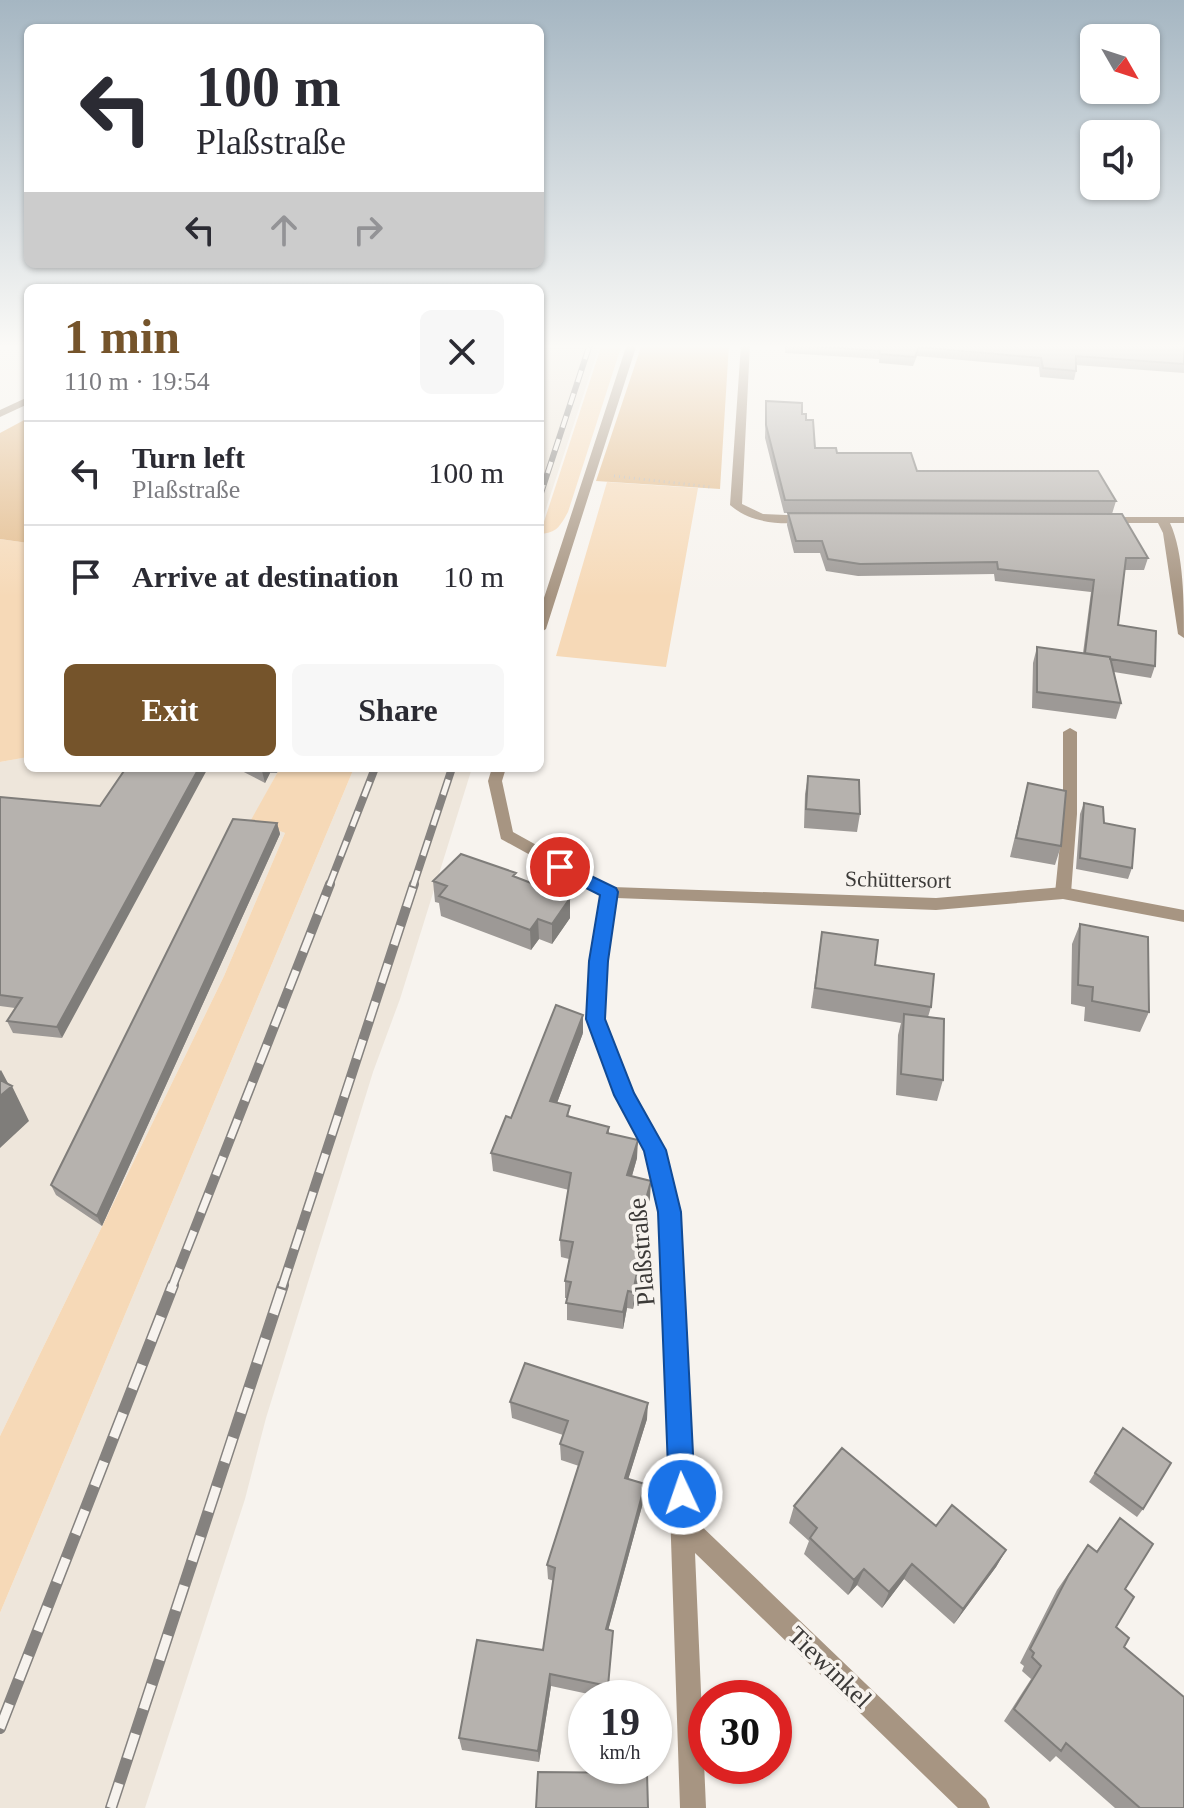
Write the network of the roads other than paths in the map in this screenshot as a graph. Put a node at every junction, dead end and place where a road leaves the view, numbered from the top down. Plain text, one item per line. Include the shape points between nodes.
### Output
1 (604, 428) edge
2 (740, 428) edge
3 (817, 519) edge
4 (1084, 520) edge
5 (1162, 520) junction
6 (1184, 520) edge
7 (544, 616) edge
8 (1184, 634) edge
9 (1070, 732) dead end
10 (498, 772) edge
11 (609, 892) junction
12 (1063, 893) junction
13 (1184, 916) edge
14 (684, 1526) junction
15 (693, 1808) edge
16 (977, 1808) edge

1 - 7 street
2 - 3 street via 736,505 747,514 770,519
4 - 5 street
5 - 6 street
5 - 8 street via 1169,533
9 - 12 street
10 - 11 street via 506,835
11 - 12 street, Schüttersort via 936,904
11 - 14 street, Plaßstraße via 595,1019 625,1095 655,1150 670,1212
12 - 13 street, Schüttersort
14 - 15 street, Plaßstraße
14 - 16 street, Tiewinkel

